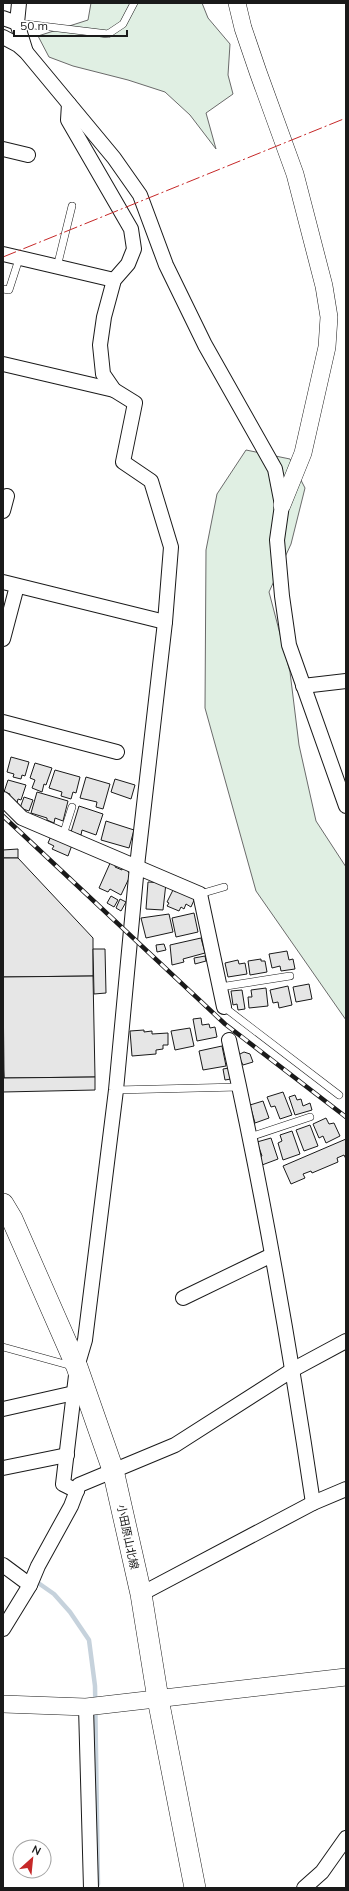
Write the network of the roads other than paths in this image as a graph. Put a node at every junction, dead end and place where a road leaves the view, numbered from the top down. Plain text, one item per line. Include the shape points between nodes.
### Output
1 (19, 3) edge
2 (134, 3) edge
3 (237, 3) edge
4 (3, 18) edge
5 (17, 23) junction
6 (6, 41) edge
7 (26, 52) junction
8 (69, 104) junction
9 (3, 149) edge
10 (28, 155) dead end
11 (72, 206) dead end
12 (3, 254) edge
13 (19, 259) junction
14 (57, 267) junction
15 (114, 280) junction
16 (3, 289) edge
17 (3, 364) edge
18 (114, 390) junction
19 (7, 496) dead end
20 (282, 505) junction
21 (3, 510) edge
22 (3, 582) edge
23 (17, 586) junction
24 (165, 622) junction
25 (3, 639) edge
26 (346, 681) edge
27 (303, 686) junction
28 (3, 722) edge
29 (116, 752) dead end
30 (3, 799) edge
31 (346, 806) edge
32 (72, 807) dead end
33 (63, 835) junction
34 (137, 866) junction
35 (224, 887) dead end
36 (200, 894) junction
37 (290, 976) dead end
38 (220, 987) junction
39 (224, 1007) joint
40 (228, 1040) dead end
41 (239, 1087) junction
42 (116, 1090) junction
43 (340, 1095) dead end
44 (310, 1117) dead end
45 (250, 1137) junction
46 (3, 1204) edge
47 (272, 1255) junction
48 (183, 1298) dead end
49 (346, 1341) edge
50 (3, 1347) edge
51 (77, 1367) junction
52 (294, 1369) junction
53 (74, 1393) junction
54 (3, 1409) edge
55 (67, 1455) junction
56 (3, 1468) edge
57 (113, 1470) junction
58 (346, 1489) edge
59 (77, 1491) junction
60 (313, 1503) junction
61 (3, 1565) edge
62 (30, 1585) junction
63 (141, 1594) junction
64 (3, 1629) edge
65 (346, 1677) edge
66 (158, 1699) junction
67 (3, 1704) edge
68 (86, 1707) junction
69 (346, 1838) edge
70 (91, 1888) edge
71 (195, 1888) edge
72 (304, 1888) edge

1 - 5 street
2 - 5 lane via 122,24 108,34
3 - 20 street via 295,174 324,286 329,317 327,347 303,453
4 - 5 street
5 - 7 street
6 - 7 street
7 - 8 street
8 - 15 street via 68,120 131,228 134,249 128,264
8 - 20 street via 114,158 140,195 166,265 205,345 275,469
9 - 10 street
11 - 14 lane
12 - 13 street
13 - 14 street
13 - 16 lane via 9,290
14 - 15 street
15 - 18 street via 100,345 103,374
17 - 18 street
18 - 24 street via 135,403 123,462 151,481 171,547
19 - 21 street
20 - 27 street via 277,540 282,596 289,645
22 - 23 street
23 - 24 street
23 - 25 street
24 - 34 street
26 - 27 street
27 - 31 street
28 - 29 street
30 - 33 street via 22,818
32 - 33 lane
33 - 34 street
34 - 36 street
34 - 42 street
35 - 36 lane
36 - 38 street
37 - 38 lane
38 - 39 street
39 - 43 lane
40 - 41 street
41 - 42 lane
41 - 45 street
42 - 51 street via 85,1340
44 - 45 lane
45 - 47 street
46 - 51 main road, 小田原山北線
47 - 48 street
47 - 52 street
49 - 52 street
50 - 51 lane
51 - 53 street
51 - 57 main road, 小田原山北線
52 - 57 street via 175,1445
52 - 60 street
53 - 54 street
53 - 55 street
55 - 56 street
55 - 59 street via 63,1484
57 - 59 street via 79,1485
57 - 63 main road, 小田原山北線
58 - 60 street
59 - 62 street
60 - 63 street
61 - 62 street
62 - 64 street
63 - 66 main road, 小田原山北線
65 - 66 street
66 - 68 street
66 - 71 main road, 小田原山北線
67 - 68 street
68 - 70 street
69 - 72 street via 322,1872

